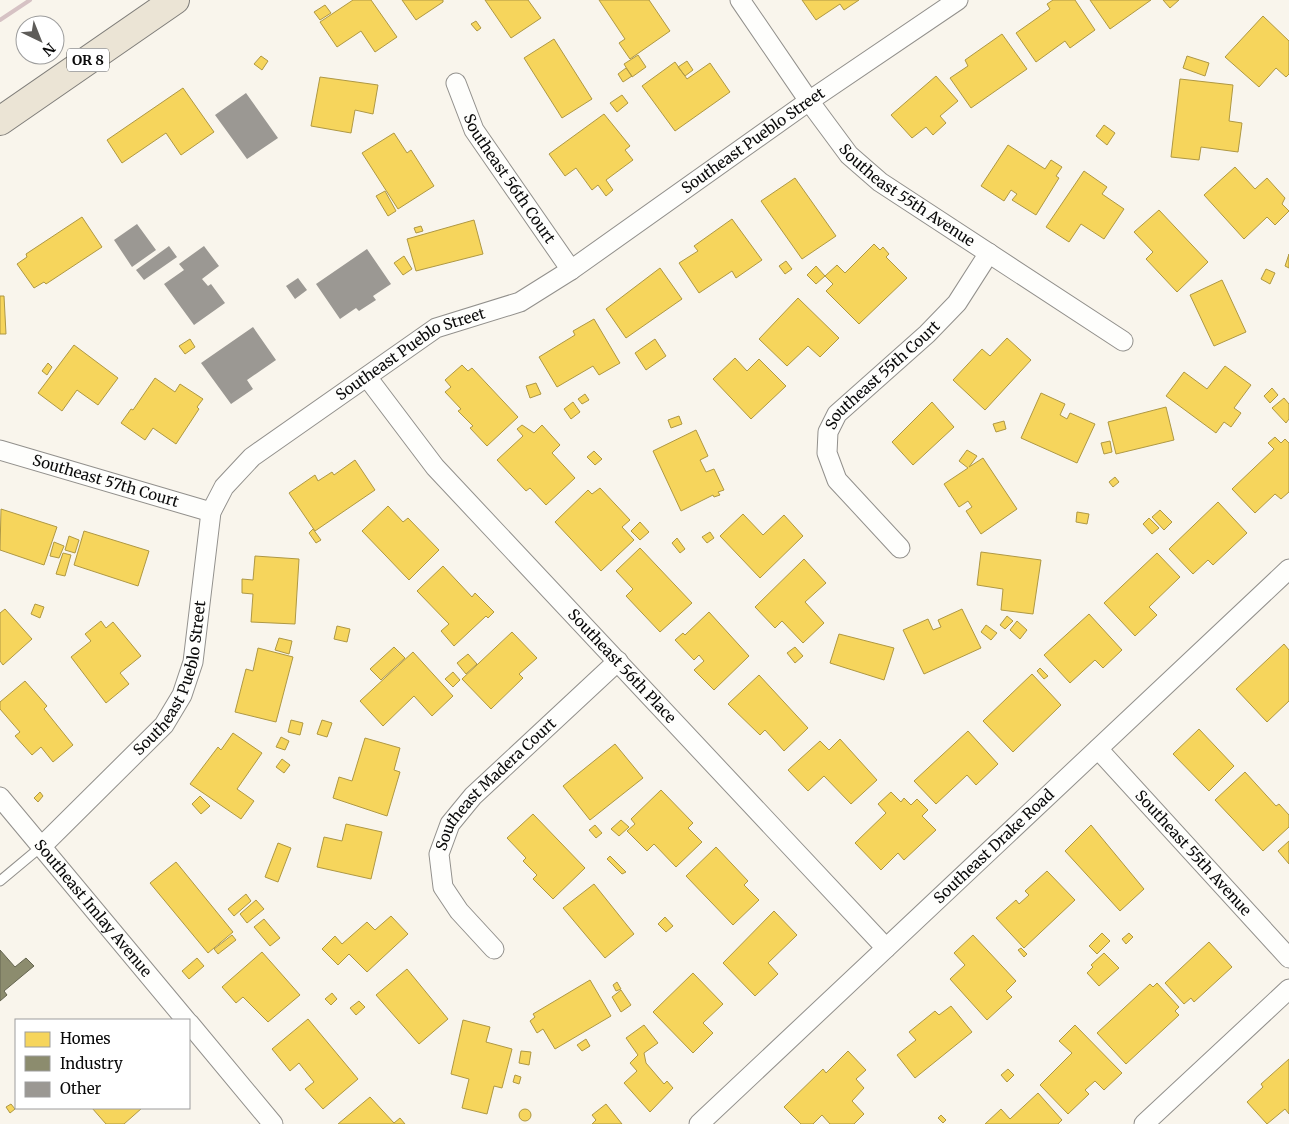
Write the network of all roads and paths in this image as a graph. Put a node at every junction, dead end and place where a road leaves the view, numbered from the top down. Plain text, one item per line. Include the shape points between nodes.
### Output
1 (175, 0) edge
2 (740, 0) edge
3 (958, 0) edge
4 (456, 83) dead end
5 (809, 102) junction
6 (0, 121) edge
7 (989, 253) junction
8 (571, 270) junction
9 (1123, 341) dead end
10 (366, 376) junction
11 (0, 450) edge
12 (211, 512) junction
13 (900, 548) dead end
14 (1289, 569) edge
15 (618, 660) junction
16 (1098, 749) junction
17 (0, 797) edge
18 (42, 846) junction
19 (0, 881) edge
20 (886, 948) junction
21 (494, 949) dead end
22 (1289, 958) edge
23 (1289, 989) edge
24 (186, 1019) edge
25 (190, 1024) edge
26 (273, 1124) edge
27 (699, 1124) edge
28 (1144, 1124) edge

1 - 6 main road, OR 8
2 - 5 street, Southeast 55th Avenue
3 - 5 street, Southeast Pueblo Street
4 - 8 street, Southeast 56th Court via 474,130
5 - 7 street, Southeast 55th Avenue via 849,155 880,182
5 - 8 street, Southeast Pueblo Street
7 - 9 street, Southeast 55th Avenue
7 - 13 street, Southeast 55th Court via 957,303 837,414 828,432 828,452 837,480
8 - 10 street, Southeast Pueblo Street via 520,302 436,328
10 - 12 street, Southeast Pueblo Street via 252,457 224,487
10 - 15 street, Southeast 56th Place via 435,467
11 - 12 street, Southeast 57th Court
12 - 18 street, Southeast Pueblo Street via 194,662 182,695 164,725
14 - 16 street, Southeast Drake Road
15 - 20 street, Southeast 56th Place
15 - 21 street, Southeast Madera Court via 473,796 450,824 439,854 443,887 459,911
16 - 20 street, Southeast Drake Road
16 - 22 street, Southeast 55th Avenue
17 - 18 street, Southeast Imlay Avenue
18 - 19 lane
18 - 24 street, Southeast Imlay Avenue
20 - 27 street, Southeast Drake Road
23 - 28 street
25 - 26 street, Southeast Imlay Avenue

